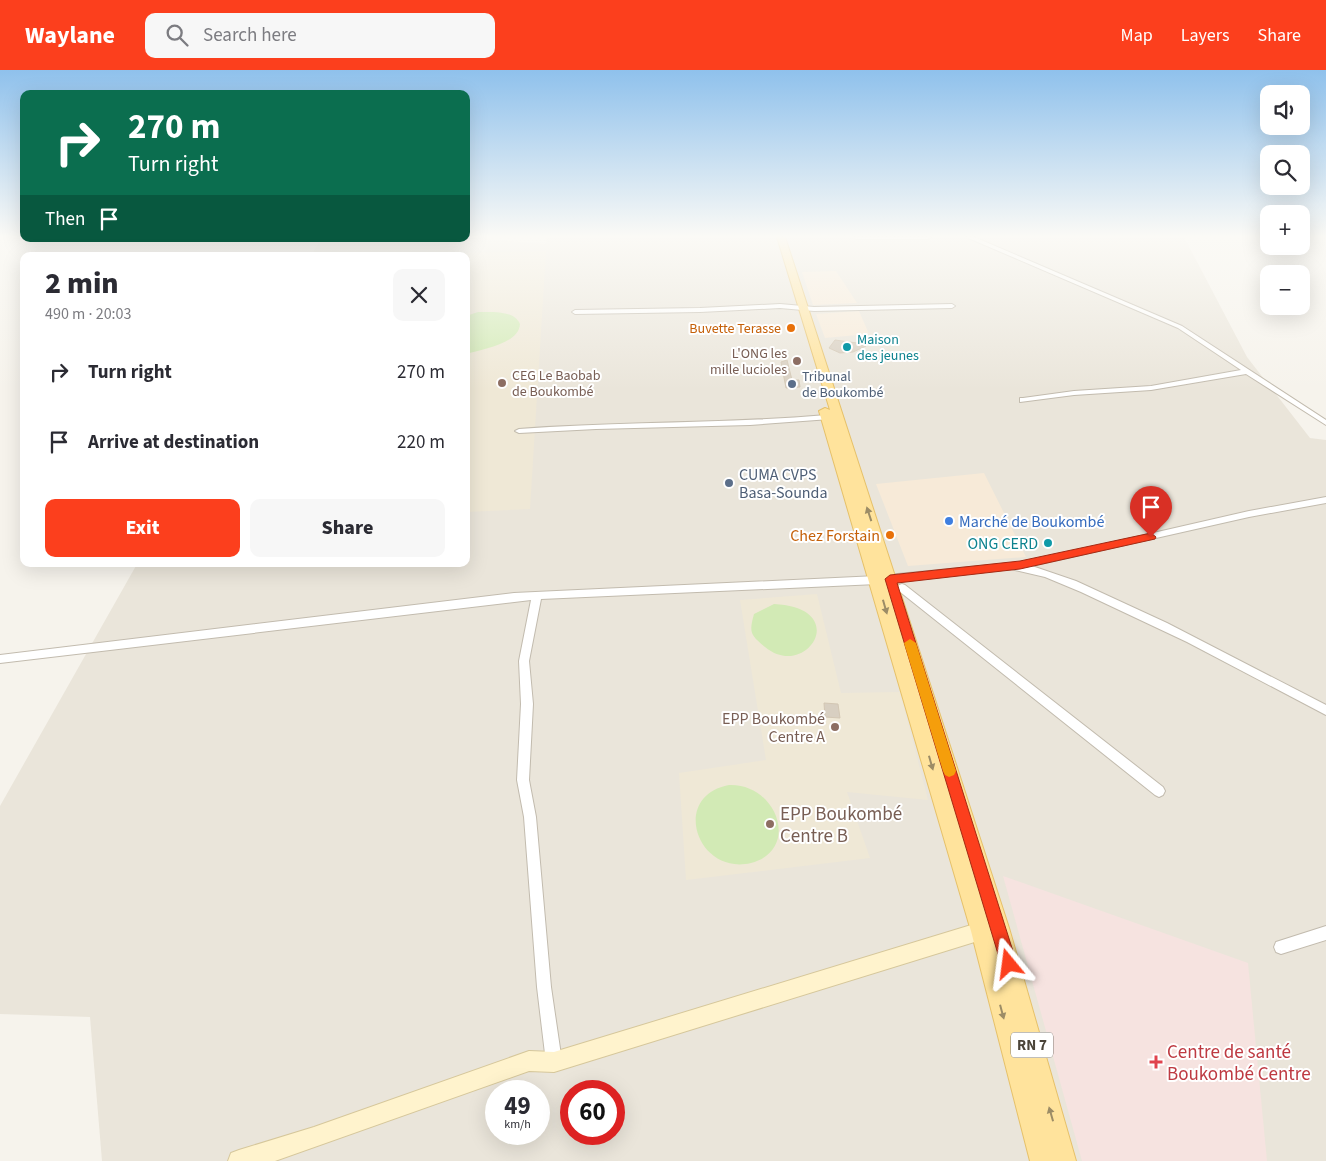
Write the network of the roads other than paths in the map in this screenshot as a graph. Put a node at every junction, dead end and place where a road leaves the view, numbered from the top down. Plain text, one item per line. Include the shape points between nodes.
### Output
1 (793, 288) edge
2 (1088, 288) edge
3 (952, 306) dead end
4 (799, 308) junction
5 (574, 312) dead end
6 (1249, 371) junction
7 (1023, 400) dead end
8 (827, 417) junction
9 (1326, 423) edge
10 (519, 432) dead end
11 (1326, 500) edge
12 (1011, 566) junction
13 (890, 583) junction
14 (537, 596) junction
15 (0, 659) edge
16 (1326, 710) edge
17 (1160, 791) dead end
18 (981, 931) junction
19 (1326, 933) edge
20 (1281, 947) dead end
21 (554, 1062) junction
22 (239, 1161) edge
23 (1042, 1161) edge
24 (1064, 1161) edge

1 - 4 main road, RN 7
2 - 6 street via 1180,327
3 - 4 street
4 - 5 street
4 - 8 main road, RN 7
13 -> 4 main road, RN 7
6 - 7 street via 1152,388
6 - 9 street
8 - 10 street via 790,421 577,426
8 - 13 main road, RN 7
11 - 12 street via 1265,509 1136,541
12 - 13 street
12 - 16 street via 1026,567 1117,604
13 - 14 street
13 - 17 street
13 -> 18 main road, RN 7
24 -> 13 main road, RN 7 via 999,928
14 - 15 street
14 - 21 street via 524,661 527,704 522,780 530,817 544,988
18 - 21 street
18 -> 23 main road, RN 7
19 - 20 street
21 - 22 street via 529,1061 314,1138

